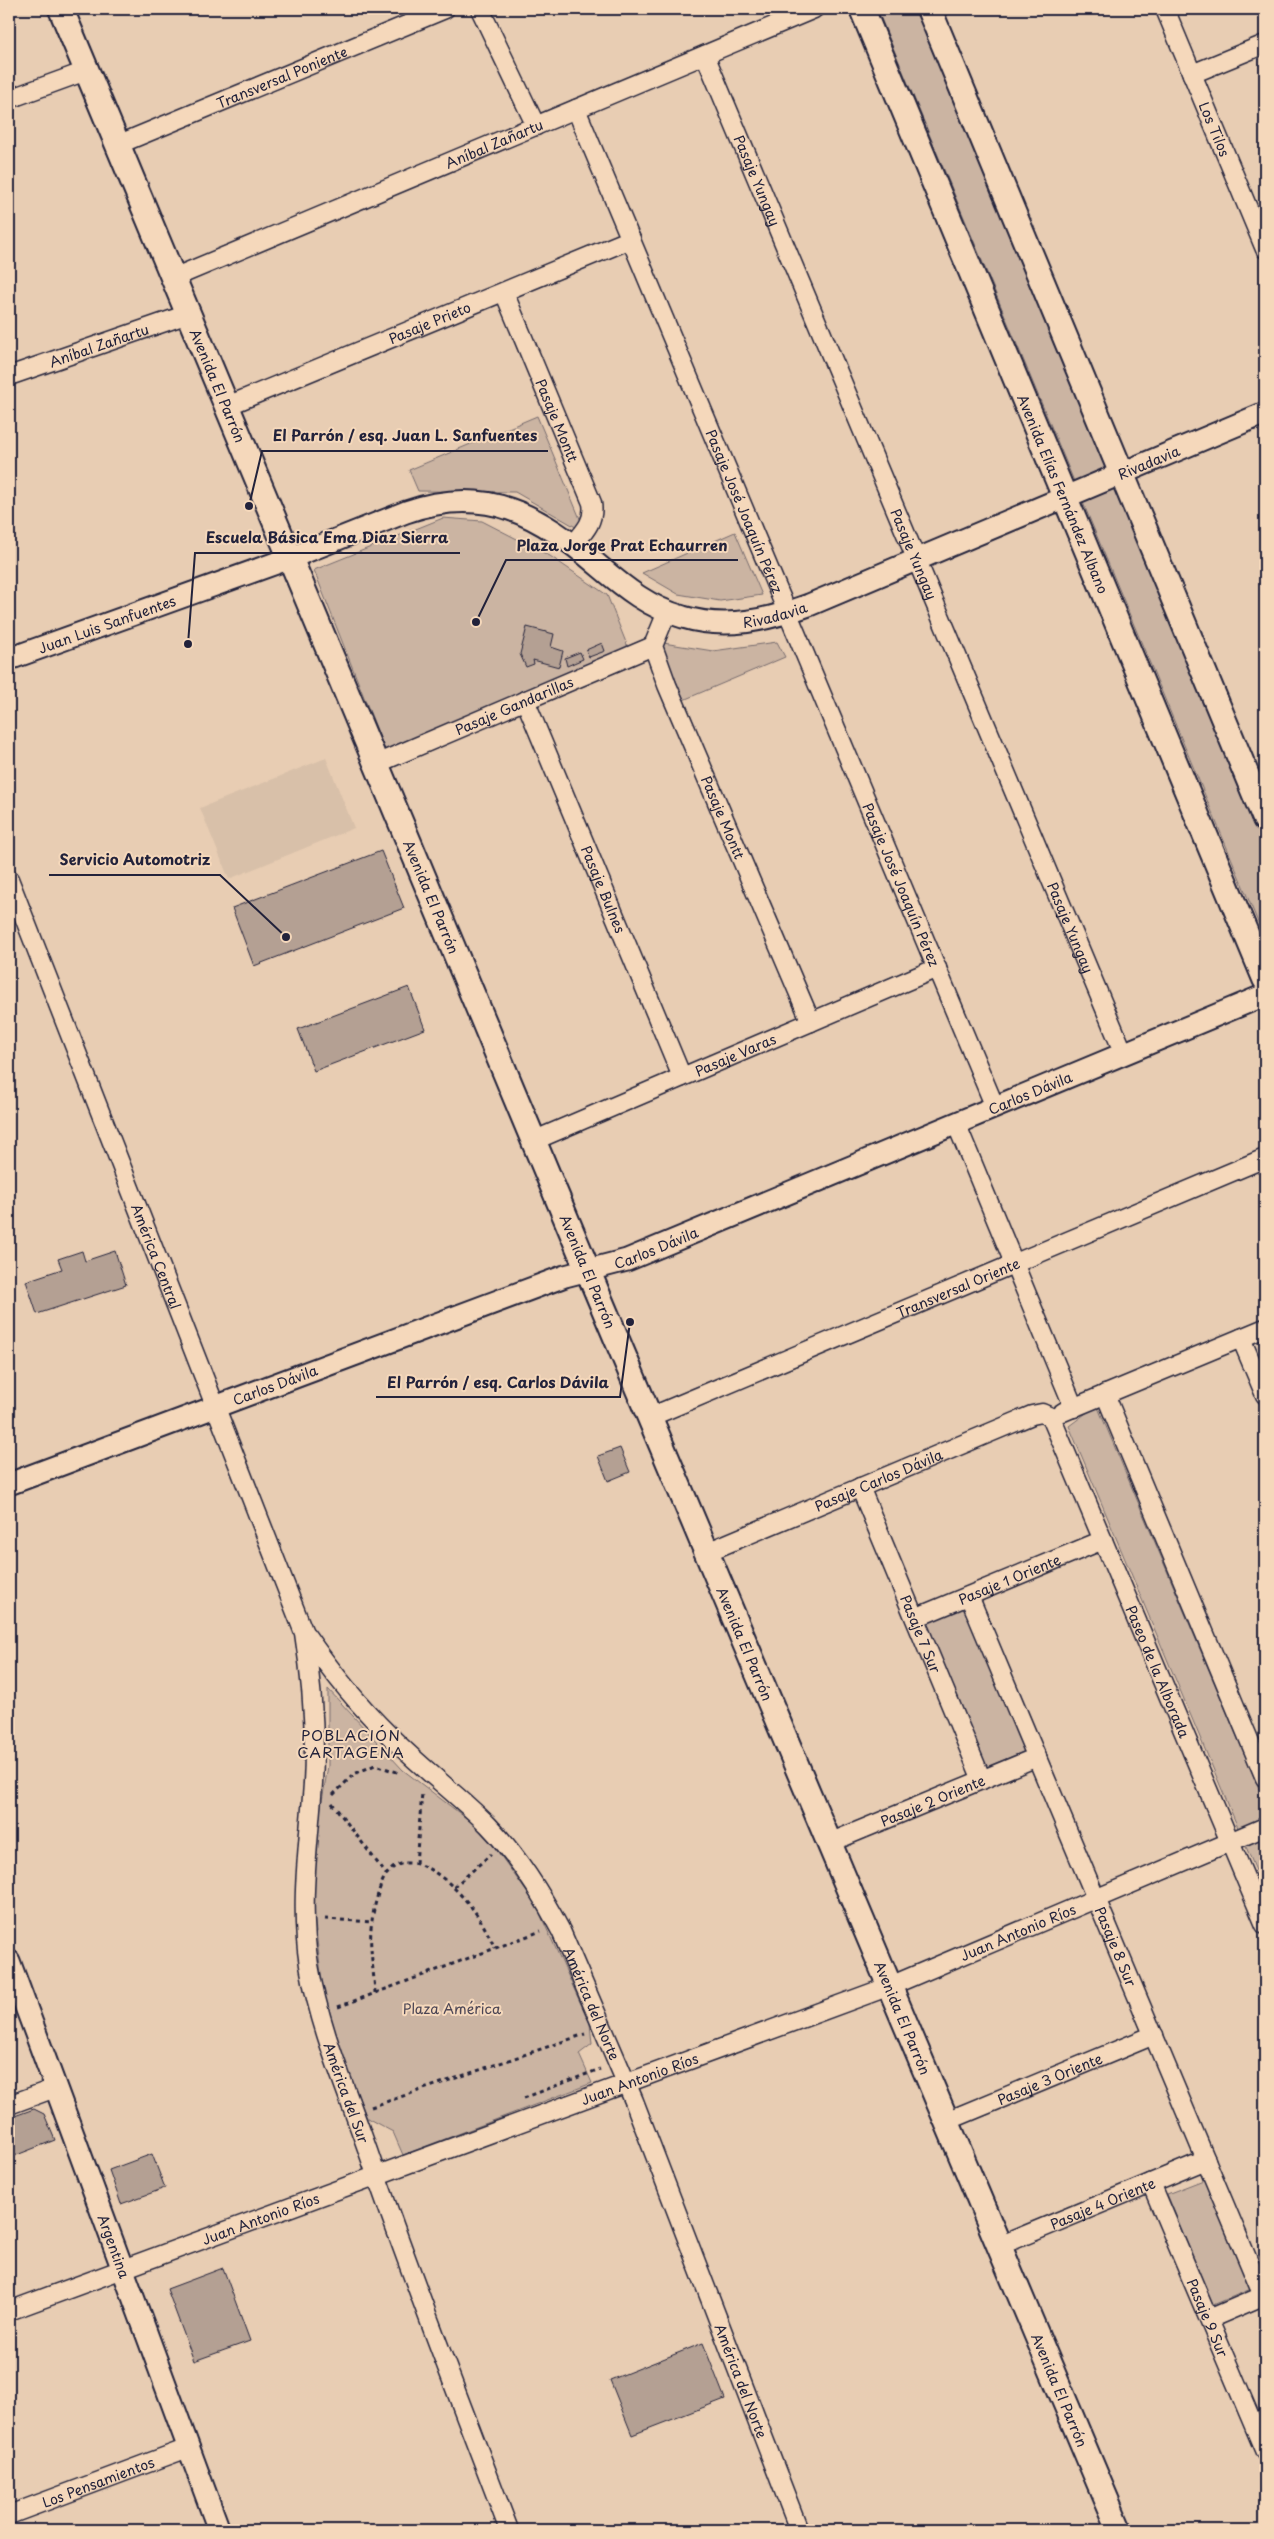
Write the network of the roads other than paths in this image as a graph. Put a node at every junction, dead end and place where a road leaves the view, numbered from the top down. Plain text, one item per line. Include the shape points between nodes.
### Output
1 (60, 9) edge
2 (445, 9) edge
3 (480, 9) edge
4 (814, 9) edge
5 (862, 9) edge
6 (929, 9) edge
7 (1165, 9) edge
8 (1265, 44) edge
9 (706, 54) junction
10 (86, 71) junction
11 (1192, 74) junction
12 (9, 99) edge
13 (576, 108) junction
14 (536, 126) junction
15 (117, 145) junction
16 (1260, 221) edge
17 (631, 239) junction
18 (1265, 249) edge
19 (173, 278) junction
20 (504, 292) junction
21 (188, 314) junction
22 (9, 376) edge
23 (227, 406) junction
24 (1265, 413) edge
25 (1122, 473) junction
26 (1065, 497) junction
27 (574, 544) junction
28 (290, 558) junction
29 (917, 559) junction
30 (667, 612) junction
31 (788, 612) junction
32 (653, 646) junction
33 (9, 659) edge
34 (525, 700) junction
35 (376, 764) junction
36 (1265, 819) edge
37 (9, 879) edge
38 (937, 968) junction
39 (1265, 979) edge
40 (1265, 995) edge
41 (811, 1022) junction
42 (1124, 1054) junction
43 (682, 1077) junction
44 (995, 1107) junction
45 (956, 1124) junction
46 (534, 1140) junction
47 (1265, 1158) edge
48 (1014, 1264) junction
49 (588, 1272) junction
50 (1265, 1328) edge
51 (1242, 1338) junction
52 (1105, 1394) junction
53 (1265, 1395) edge
54 (215, 1408) junction
55 (1074, 1408) junction
56 (650, 1417) junction
57 (1051, 1417) junction
58 (9, 1484) edge
59 (860, 1487) junction
60 (1103, 1540) junction
61 (707, 1552) junction
62 (969, 1596) junction
63 (915, 1618) junction
64 (304, 1633) junction
65 (1037, 1757) junction
66 (1265, 1778) edge
67 (982, 1780) junction
68 (1265, 1828) edge
69 (1230, 1842) junction
70 (830, 1843) junction
71 (1097, 1899) junction
72 (1265, 1926) edge
73 (9, 1961) edge
74 (890, 1986) junction
75 (1154, 2035) junction
76 (626, 2084) junction
77 (55, 2088) junction
78 (9, 2104) edge
79 (947, 2121) junction
80 (1206, 2160) junction
81 (376, 2176) junction
82 (1151, 2183) junction
83 (999, 2246) junction
84 (122, 2270) junction
85 (1264, 2296) edge
86 (9, 2311) edge
87 (1209, 2319) junction
88 (188, 2448) junction
89 (1265, 2451) edge
90 (9, 2515) edge
91 (219, 2530) edge
92 (509, 2530) edge
93 (799, 2530) edge
94 (1119, 2530) edge

1 - 10 main road, Avenida El Parrón
2 - 15 street, Transversal Poniente
3 - 14 street
4 - 9 street, Aníbal Zañartu
5 - 26 main road, Avenida Elías Fernández Albano
6 - 25 main road
7 - 11 street, Los Tilos
8 - 11 street
9 - 13 street, Aníbal Zañartu
9 - 29 street, Pasaje Yungay
10 - 12 street
10 - 15 main road, Avenida El Parrón
11 - 16 street, Los Tilos
13 - 14 street, Aníbal Zañartu
13 - 17 street, Pasaje José Joaquín Pérez
14 - 19 street, Aníbal Zañartu
15 - 19 main road, Avenida El Parrón
16 - 18 street, Los Tilos
17 - 20 street, Pasaje Prieto
17 - 31 street, Pasaje José Joaquín Pérez
19 - 21 main road, Avenida El Parrón
20 - 23 street, Pasaje Prieto
20 - 27 street, Pasaje Montt via 592,503 590,524
21 - 22 street, Aníbal Zañartu
21 - 23 main road, Avenida El Parrón
23 - 28 main road, Avenida El Parrón
24 - 25 street, Rivadavia
25 - 26 street, Rivadavia
25 - 36 main road
26 - 29 street, Rivadavia
26 - 39 main road, Avenida Elías Fernández Albano
27 - 28 street, Rivadavia via 545,524 512,508 458,501 415,509
27 - 30 street, Rivadavia via 630,591
28 - 33 street, Juan Luis Sanfuentes
28 - 35 main road, Avenida El Parrón
29 - 31 street, Rivadavia
29 - 42 street, Pasaje Yungay
30 - 31 street, Rivadavia via 718,623 765,620
30 - 32 street
31 - 38 street, Pasaje José Joaquín Pérez
32 - 34 street, Pasaje Gandarillas
32 - 41 street, Pasaje Montt
34 - 35 street, Pasaje Gandarillas
34 - 43 street, Pasaje Bulnes
35 - 46 main road, Avenida El Parrón
37 - 54 street, América Central
38 - 41 street, Pasaje Varas
38 - 44 street, Pasaje José Joaquín Pérez
40 - 42 street, Carlos Dávila
41 - 43 street, Pasaje Varas
42 - 44 street, Carlos Dávila
43 - 46 street, Pasaje Varas
44 - 45 street, Carlos Dávila
45 - 48 street
45 - 49 street, Carlos Dávila via 627,1260
46 - 49 main road, Avenida El Parrón
47 - 48 street, Transversal Oriente
48 - 55 street
48 - 56 street, Transversal Oriente
49 - 54 street, Carlos Dávila via 565,1276
49 - 56 main road, Avenida El Parrón
50 - 51 street
51 - 52 street
51 - 53 street
52 - 55 street
52 - 66 street
54 - 58 street, Carlos Dávila
54 - 64 street, América Central
55 - 57 street
56 - 61 main road, Avenida El Parrón
57 - 59 street, Pasaje Carlos Dávila via 1042,1413 1032,1415
57 - 60 street, Paseo de la Alborada
59 - 61 street, Pasaje Carlos Dávila
59 - 63 street, Pasaje 7 Sur
60 - 62 street, Pasaje 1 Oriente
60 - 69 street, Paseo de la Alborada
61 - 70 main road, Avenida El Parrón
62 - 63 street, Pasaje 1 Oriente
62 - 65 street, Pasaje 8 Sur
63 - 67 street, Pasaje 7 Sur
64 - 76 street, América del Norte via 351,1694 388,1734 488,1825 530,1877 561,1931
64 - 81 street, América del Sur via 314,1734 304,1882 306,1940 324,2028
65 - 67 street, Pasaje 2 Oriente
65 - 71 street, Pasaje 8 Sur
67 - 70 street, Pasaje 2 Oriente
68 - 69 street, Juan Antonio Ríos
69 - 71 street, Juan Antonio Ríos
69 - 72 street, Paseo de la Alborada
70 - 74 main road, Avenida El Parrón
71 - 74 street, Juan Antonio Ríos
71 - 75 street, Pasaje 8 Sur
73 - 77 street, Argentina
74 - 76 street, Juan Antonio Ríos
74 - 79 main road, Avenida El Parrón
75 - 79 street, Pasaje 3 Oriente
75 - 80 street, Pasaje 8 Sur
76 - 81 street, Juan Antonio Ríos
76 - 93 street, América del Norte
77 - 78 street
77 - 84 street, Argentina
79 - 83 main road, Avenida El Parrón
80 - 82 street, Pasaje 4 Oriente
80 - 85 street, Pasaje 8 Sur
81 - 84 street, Juan Antonio Ríos
81 - 92 street, América del Sur
82 - 83 street, Pasaje 4 Oriente
82 - 87 street, Pasaje 9 Sur
83 - 94 main road, Avenida El Parrón
84 - 86 street, Juan Antonio Ríos
84 - 88 street, Argentina
85 - 87 street
87 - 89 street, Pasaje 9 Sur
88 - 90 street, Los Pensamientos
88 - 91 street, Argentina

